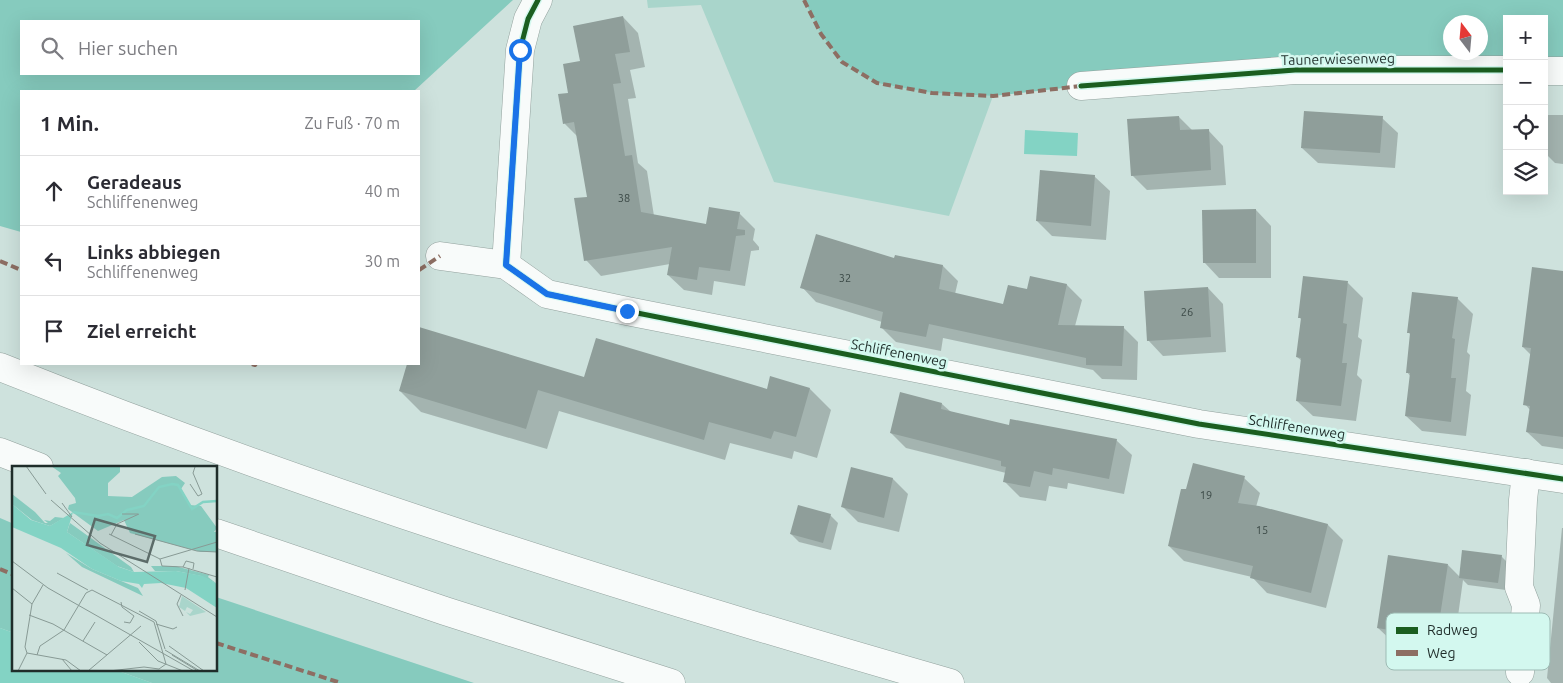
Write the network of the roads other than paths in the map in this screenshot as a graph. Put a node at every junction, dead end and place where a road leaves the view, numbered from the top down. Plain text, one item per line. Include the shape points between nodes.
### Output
1 (538, 0) edge
2 (1503, 70) edge
3 (1548, 71) edge
4 (1563, 71) edge
5 (1081, 86) dead end
6 (440, 256) dead end
7 (506, 265) junction
8 (0, 367) edge
9 (0, 452) edge
10 (36, 466) edge
11 (1526, 473) junction
12 (1563, 479) edge
13 (218, 534) edge
14 (1525, 613) edge
15 (671, 683) edge
16 (950, 683) edge

1 - 7 main road via 528,19 520,50
2 - 5 main road, Taunerwiesenweg via 1295,70
3 - 4 main road
6 - 7 main road, Schliffenenweg
7 - 11 main road, Schliffenenweg via 547,294 627,311 1199,424
8 - 16 main road via 198,443 470,537
9 - 10 main road
11 - 12 main road, Schliffenenweg
11 - 14 main road via 1519,587 1526,604
13 - 15 main road

